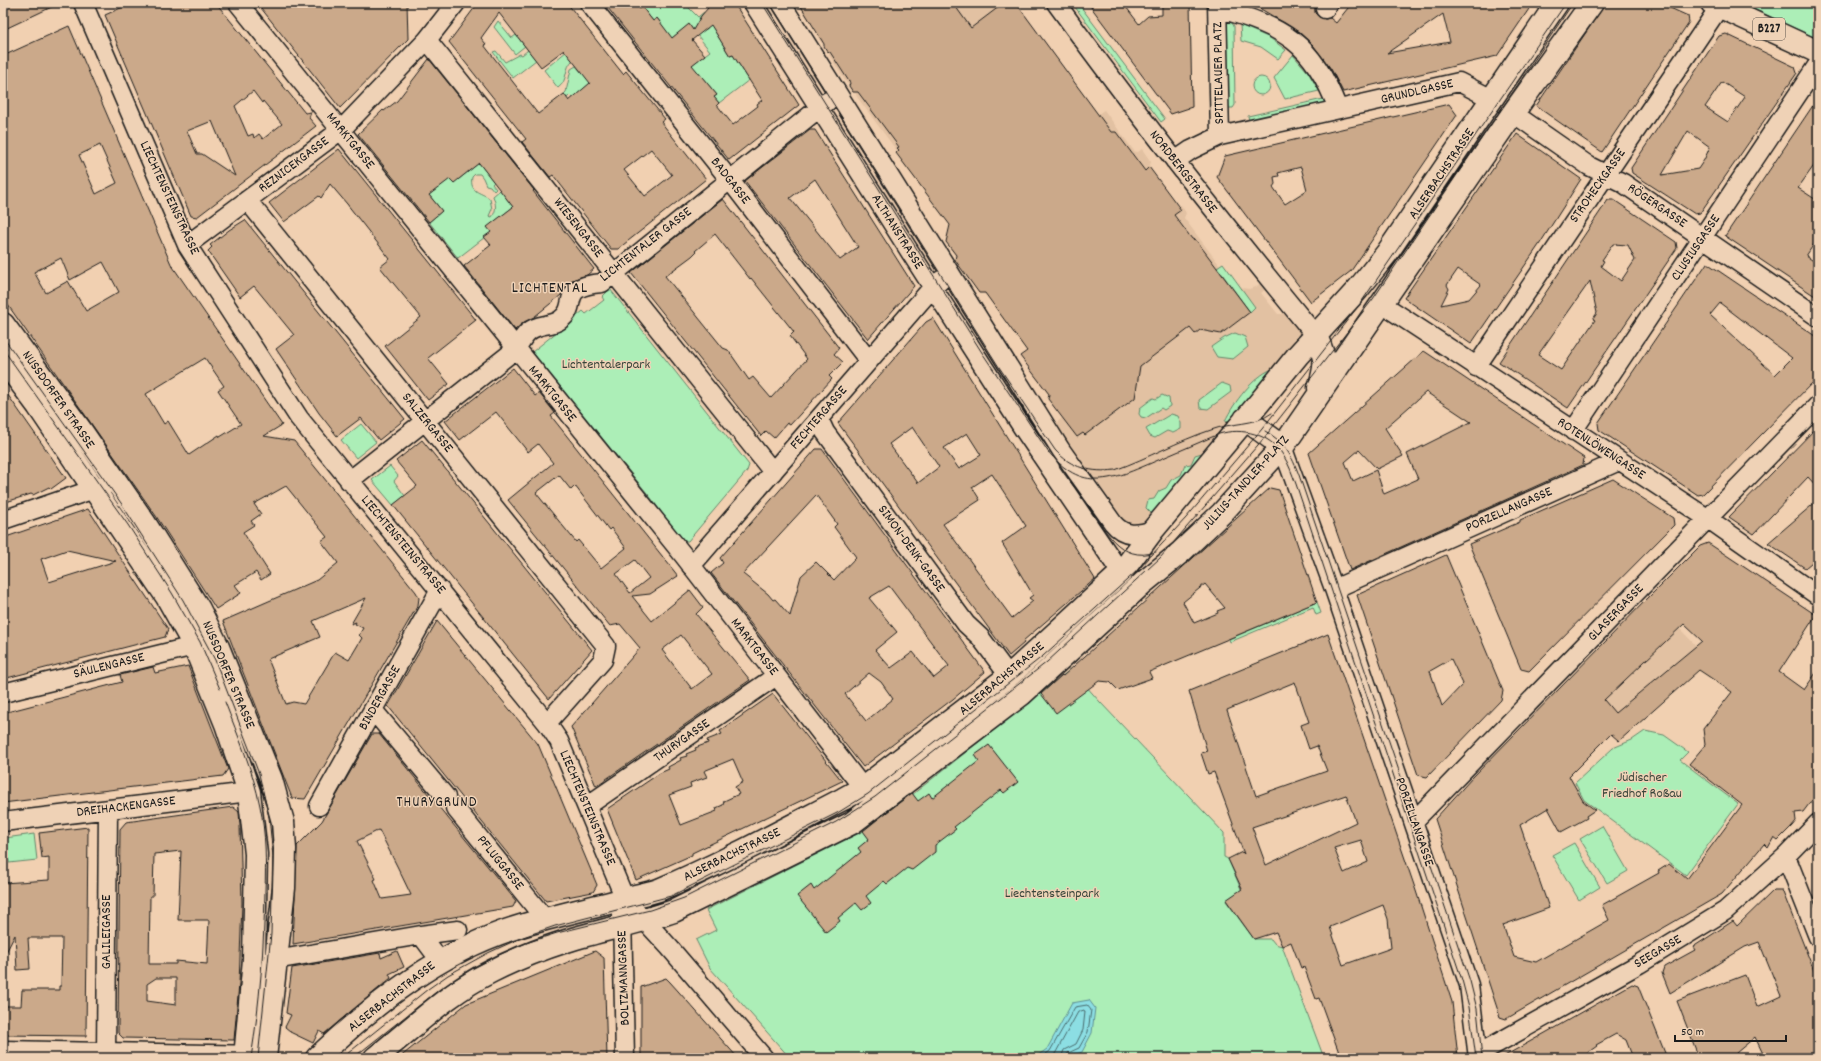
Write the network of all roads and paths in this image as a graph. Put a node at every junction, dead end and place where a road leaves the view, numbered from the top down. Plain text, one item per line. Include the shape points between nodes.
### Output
1 (238, 3) edge
2 (456, 3) edge
3 (589, 3) edge
4 (754, 3) edge
5 (782, 3) edge
6 (1056, 3) edge
7 (1557, 3) edge
8 (1592, 3) edge
9 (88, 5) edge
10 (1716, 5) edge
11 (1217, 6) edge
12 (427, 40) junction
13 (1818, 52) edge
14 (1818, 64) edge
15 (837, 93) junction
16 (1492, 100) junction
17 (819, 108) junction
18 (1338, 109) junction
19 (1513, 113) junction
20 (341, 130) junction
21 (1220, 136) junction
22 (1175, 161) junction
23 (1606, 174) junction
24 (729, 179) junction
25 (247, 200) junction
26 (1704, 237) junction
27 (187, 245) junction
28 (949, 272) junction
29 (614, 273) junction
30 (932, 288) junction
31 (1382, 304) junction
32 (1818, 317) edge
33 (3, 324) edge
34 (1316, 336) junction
35 (516, 349) junction
36 (3, 359) edge
37 (869, 361) junction
38 (1476, 367) junction
39 (1317, 396) junction
40 (1818, 406) edge
41 (819, 419) junction
42 (1245, 419) junction
43 (425, 420) junction
44 (1573, 431) junction
45 (1282, 446) junction
46 (1619, 461) junction
47 (773, 472) junction
48 (349, 481) junction
49 (116, 482) junction
50 (95, 489) junction
51 (1707, 518) junction
52 (3, 520) edge
53 (1153, 530) junction
54 (691, 566) junction
55 (1121, 573) junction
56 (1143, 583) junction
57 (1334, 589) junction
58 (440, 590) junction
59 (1815, 590) edge
60 (1120, 605) joint
61 (214, 636) junction
62 (194, 645) junction
63 (776, 676) junction
64 (1009, 676) junction
65 (3, 692) edge
66 (373, 710) junction
67 (547, 722) junction
68 (863, 788) junction
69 (248, 792) junction
70 (319, 806) dead end
71 (587, 806) junction
72 (108, 809) junction
73 (1414, 821) junction
74 (3, 822) edge
75 (1818, 824) edge
76 (1786, 856) junction
77 (625, 899) junction
78 (545, 919) junction
79 (646, 921) junction
80 (622, 927) junction
81 (458, 930) dead end
82 (421, 935) junction
83 (1818, 938) edge
84 (432, 951) dead end
85 (275, 960) junction
86 (3, 1052) edge
87 (106, 1055) junction
88 (316, 1056) edge
89 (1478, 1056) edge
90 (260, 1057) edge
91 (375, 1058) edge
92 (625, 1058) edge
93 (764, 1058) edge

1 - 20 street, MARKTGASSE
2 - 12 street, REZNICEKGASSE
3 - 24 street, BADGASSE
4 - 17 street, ALTHANSTRASSE
5 - 15 street, ALTHANSTRASSE
6 - 22 street, NORDBERGSTRASSE via 1122,94
7 - 16 main road, ALSERBACHSTRASSE
8 - 19 main road, ALSERBACHSTRASSE
9 - 27 street, LIECHTENSTEINSTRASSE
10 - 13 main road, B227
10 - 23 street, STROHECKGASSE
11 - 18 street, SPITTELAUER PLATZ via 1276,28 1298,44 1328,84
11 - 21 street, SPITTELAUER PLATZ
12 - 20 street, REZNICEKGASSE
12 - 29 street, WIESENGASSE
14 - 26 street, CLUSIUSGASSE
15 - 17 street, LICHTENTALER GASSE
15 - 28 street, ALTHANSTRASSE
16 - 18 street, GRUNDLGASSE via 1459,82
16 - 34 main road, ALSERBACHSTRASSE via 1387,253
17 - 24 street, LICHTENTALER GASSE
17 - 30 street, ALTHANSTRASSE
18 - 21 street, SPITTELAUER PLATZ
19 - 23 street, RÖGERGASSE via 1589,166
19 - 31 main road, ALSERBACHSTRASSE
20 - 25 street, REZNICEKGASSE
20 - 35 street, MARKTGASSE
21 - 22 street, SPITTELAUER PLATZ
22 - 34 street, NORDBERGSTRASSE
23 - 26 street, RÖGERGASSE
23 - 38 street, STROHECKGASSE
24 - 29 street, LICHTENTALER GASSE
24 - 37 street, BADGASSE
25 - 27 street, REZNICEKGASSE
25 - 43 street, SALZERGASSE
26 - 32 street, RÖGERGASSE
26 - 44 street, CLUSIUSGASSE
27 - 48 street, LIECHTENSTEINSTRASSE via 299,418
28 - 30 street, FECHTERGASSE
28 - 53 street, ALTHANSTRASSE via 1061,450 1118,530 1137,534
29 - 35 street, LICHTENTALER GASSE via 602,283 581,287 572,294 567,311 561,319 532,328
29 - 47 street, WIESENGASSE
30 - 37 street, FECHTERGASSE
30 - 55 street, ALTHANSTRASSE
31 - 38 street, ROTENLÖWENGASSE
31 - 39 main road, JULIUS-TANDLER-PLATZ
33 - 49 main road, NUSSDORFER STRASSE
34 - 39 main road via 1323,351 1326,367
34 - 42 main road
35 - 43 street, LICHTENTALER GASSE
35 - 54 street, MARKTGASSE
36 - 50 main road, NUSSDORFER STRASSE
37 - 41 street, FECHTERGASSE
38 - 44 street, ROTENLÖWENGASSE
39 - 45 main road, JULIUS-TANDLER-PLATZ
40 - 51 street, GLASERGASSE
41 - 47 street, FECHTERGASSE
41 - 64 street, SIMON-DENK-GASSE via 966,624 980,637
42 - 45 main road
42 - 53 main road
43 - 48 street, LICHTENTALER GASSE
43 - 67 street, SALZERGASSE via 606,646 603,660
44 - 46 street, ROTENLÖWENGASSE
45 - 56 main road, JULIUS-TANDLER-PLATZ via 1222,513
45 - 57 street, PORZELLANGASSE
46 - 51 street, ROTENLÖWENGASSE
46 - 57 street, PORZELLANGASSE
47 - 54 street, FECHTERGASSE
48 - 58 street, LIECHTENSTEINSTRASSE
49 - 50 street
49 - 61 main road, NUSSDORFER STRASSE
50 - 52 street
50 - 62 main road, NUSSDORFER STRASSE via 167,597
51 - 59 street, ROTENLÖWENGASSE
51 - 73 street, GLASERGASSE
53 - 55 main road
54 - 63 street, MARKTGASSE
55 - 56 main road via 1133,584
55 - 64 main road, ALSERBACHSTRASSE
56 - 60 main road, JULIUS-TANDLER-PLATZ
57 - 73 street, PORZELLANGASSE
58 - 66 street, BINDERGASSE
58 - 67 street, LIECHTENSTEINSTRASSE
60 - 79 main road, ALSERBACHSTRASSE via 1022,694 852,823 674,911
61 - 62 street, SÄULENGASSE
61 - 85 main road, NUSSDORFER STRASSE via 271,779 283,822 284,894
62 - 65 street, SÄULENGASSE
62 - 69 main road, NUSSDORFER STRASSE via 226,724
63 - 68 street, MARKTGASSE
63 - 71 street, THURYGASSE
64 - 68 main road, ALSERBACHSTRASSE
66 - 70 street, BINDERGASSE
66 - 78 street, PFLUGGASSE
67 - 71 street, LIECHTENSTEINSTRASSE via 559,741
68 - 77 main road, ALSERBACHSTRASSE via 688,878 659,890
69 - 72 street, DREIHACKENGASSE
69 - 90 main road, NUSSDORFER STRASSE via 255,839 254,959
71 - 77 street, LIECHTENSTEINSTRASSE
72 - 74 street, DREIHACKENGASSE
72 - 87 street, GALILEIGASSE
73 - 89 street, PORZELLANGASSE via 1469,985
75 - 76 street, SEEGASSE
76 - 83 street
76 - 89 street, SEEGASSE via 1725,911 1639,964
77 - 78 main road, ALSERBACHSTRASSE
77 - 79 street, LIECHTENSTEINSTRASSE
77 - 80 street, BOLTZMANNGASSE
78 - 88 main road, ALSERBACHSTRASSE via 490,937 434,964
79 - 80 main road, ALSERBACHSTRASSE
79 - 93 street, LIECHTENSTEINSTRASSE
80 - 91 main road, ALSERBACHSTRASSE via 542,949 492,971 446,1000
80 - 92 street, BOLTZMANNGASSE
81 - 82 street
82 - 84 street, ALSERBACHSTRASSE
82 - 85 street
85 - 90 main road, NUSSDORFER STRASSE
86 - 87 main road
87 - 90 main road

